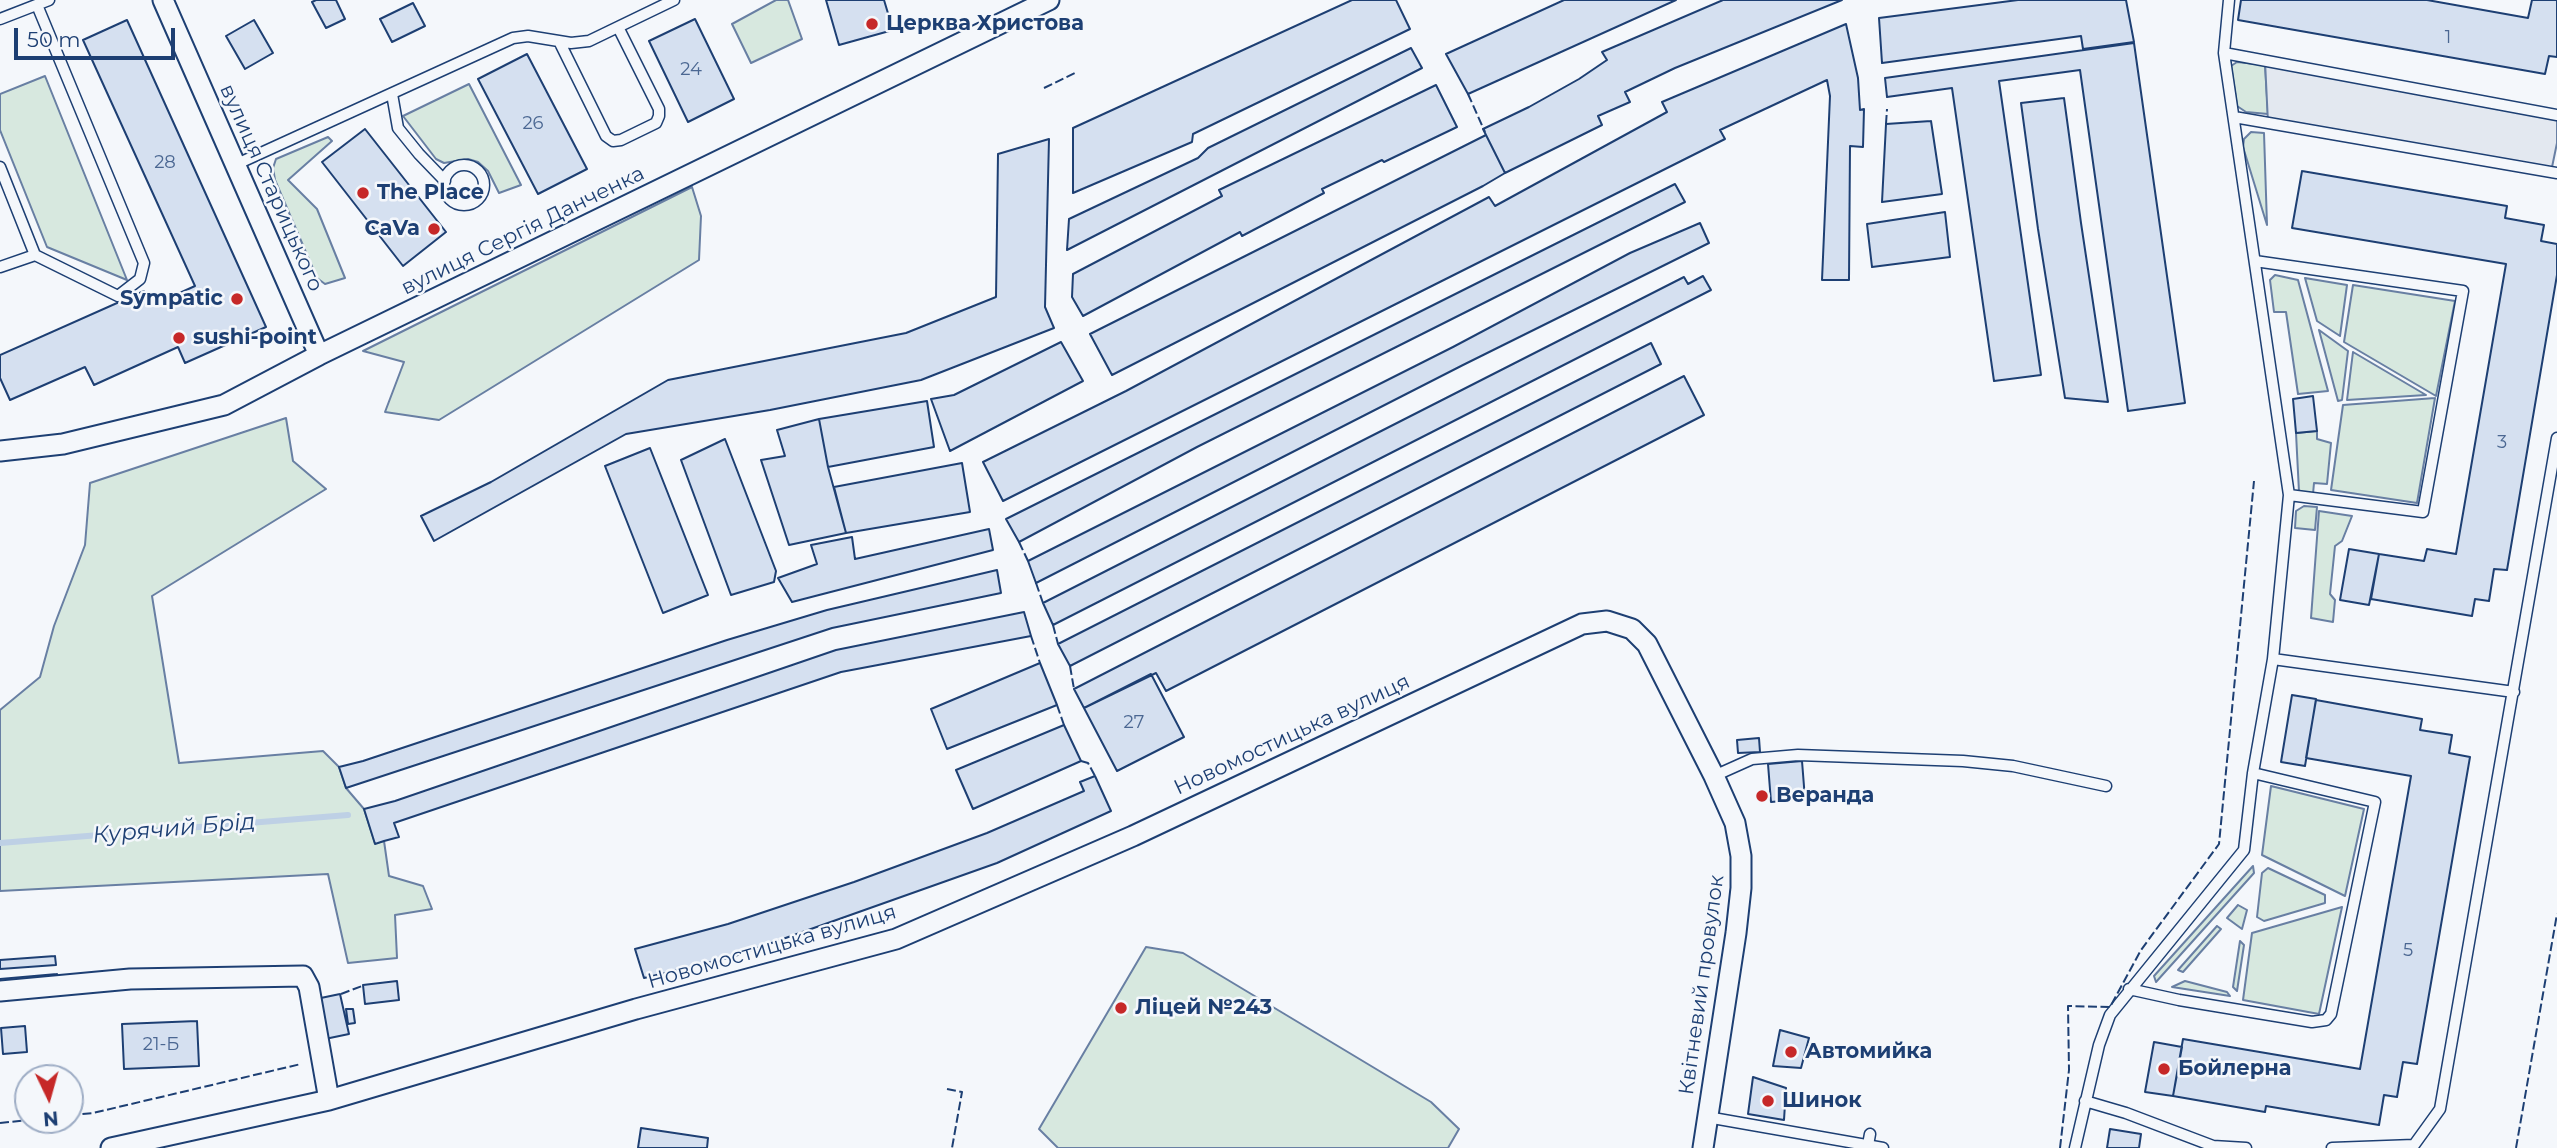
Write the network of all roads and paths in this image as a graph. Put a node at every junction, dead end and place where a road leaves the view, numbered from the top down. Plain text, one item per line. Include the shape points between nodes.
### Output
1 (49, 0) edge
2 (163, 0) edge
3 (674, 0) edge
4 (1049, 0) edge
5 (2229, 0) edge
6 (37, 5) junction
7 (0, 19) edge
8 (618, 27) junction
9 (559, 41) junction
10 (2224, 53) junction
11 (392, 94) junction
12 (2557, 115) edge
13 (2234, 117) junction
14 (237, 164) junction
15 (0, 167) edge
16 (2557, 173) edge
17 (445, 181) junction
18 (35, 254) junction
19 (2255, 261) junction
20 (0, 267) edge
21 (319, 355) junction
22 (2557, 438) edge
23 (0, 451) edge
24 (2289, 495) junction
25 (1607, 621) joint
26 (2273, 659) junction
27 (2514, 692) junction
28 (2253, 773) junction
29 (1714, 776) junction
30 (2106, 786) dead end
31 (2129, 989) junction
32 (0, 991) edge
33 (329, 1100) junction
34 (2085, 1101) junction
35 (1707, 1117) junction
36 (2211, 1147) edge
37 (116, 1148) edge
38 (1703, 1148) edge
39 (1883, 1148) edge
40 (2074, 1148) edge
41 (2246, 1148) edge
42 (2332, 1148) edge

1 - 6 lane
2 - 14 street, вулиця Старицького
3 - 8 lane
4 - 21 street, вулиця Сергія Данченка
5 - 10 lane
6 - 7 lane
6 - 18 lane via 144,263 140,279 118,296
8 - 9 lane via 589,41
8 - 9 lane via 659,109 656,123 621,141 606,136
9 - 11 lane via 513,38
10 - 12 lane
10 - 13 lane
11 - 14 lane
11 - 17 lane via 398,128
13 - 16 lane
13 - 19 lane
14 - 21 street, вулиця Старицького
15 - 18 lane
17 - 17 lane via 451,199 462,204 480,198 484,186 481,174 464,165 452,170
18 - 20 lane
19 - 24 lane
19 - 24 lane via 2463,291 2423,512
21 - 23 street, вулиця Сергія Данченка via 224,405 63,444
22 - 27 lane
24 - 26 lane
25 - 29 street, Квітневий провулок via 1632,629 1647,645
25 - 33 street, Новомостицька вулиця via 1582,624 1133,836 896,939 636,1009
26 - 27 lane
26 - 28 lane
27 - 42 lane via 2440,1109 2414,1144
28 - 31 lane via 2244,849
28 - 31 lane via 2375,802 2331,1014 2326,1020 2312,1022
29 - 30 lane via 1752,759 1798,755 2013,766
29 - 35 street, Квітневий провулок via 1735,823 1741,888
31 - 34 lane via 2110,1015
32 - 33 street via 130,978 303,975
33 - 37 street, Новомостицька вулиця
34 - 36 lane
34 - 40 lane
35 - 38 street, Квітневий провулок
35 - 39 lane via 1869,1140
36 - 41 lane

